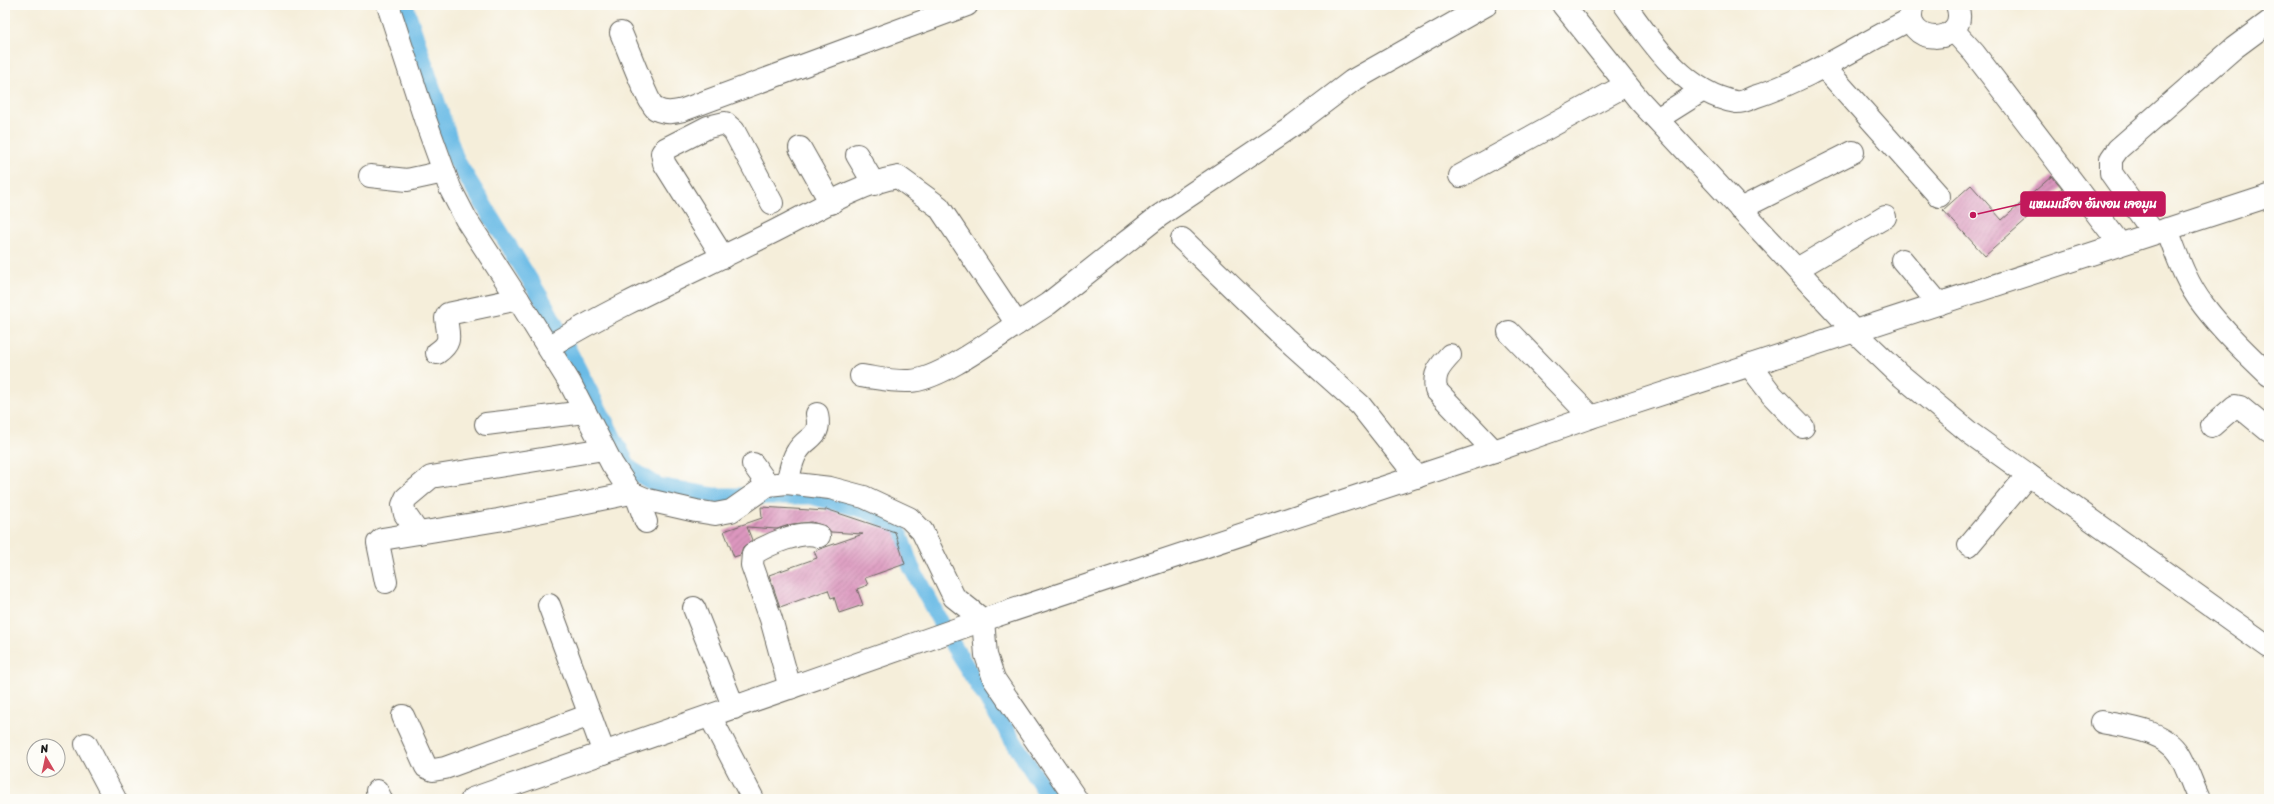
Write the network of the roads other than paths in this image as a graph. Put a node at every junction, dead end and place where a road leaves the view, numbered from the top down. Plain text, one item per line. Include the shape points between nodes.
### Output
1 (388, 5) edge
2 (967, 5) edge
3 (1486, 5) edge
4 (1563, 5) edge
5 (1625, 5) edge
6 (1957, 5) edge
7 (1912, 12) edge
8 (2269, 22) edge
9 (1953, 30) junction
10 (621, 33) dead end
11 (1824, 67) junction
12 (1626, 85) junction
13 (1702, 90) junction
14 (1657, 119) junction
15 (800, 148) dead end
16 (1853, 152) dead end
17 (857, 155) dead end
18 (444, 172) junction
19 (370, 176) dead end
20 (1460, 176) dead end
21 (874, 184) junction
22 (1939, 196) dead end
23 (2269, 196) edge
24 (772, 203) dead end
25 (831, 203) junction
26 (1740, 209) junction
27 (1885, 217) dead end
28 (2160, 231) junction
29 (1182, 239) dead end
30 (2120, 244) junction
31 (723, 257) junction
32 (1902, 260) dead end
33 (1797, 269) junction
34 (518, 299) junction
35 (1939, 304) junction
36 (1017, 324) junction
37 (1854, 331) junction
38 (1509, 332) dead end
39 (559, 340) junction
40 (437, 353) dead end
41 (1450, 355) dead end
42 (1750, 366) junction
43 (2269, 374) edge
44 (861, 376) dead end
45 (585, 412) junction
46 (817, 414) dead end
47 (1591, 417) junction
48 (486, 424) dead end
49 (2212, 426) dead end
50 (1803, 427) dead end
51 (2269, 432) edge
52 (604, 448) junction
53 (1494, 451) junction
54 (753, 464) dead end
55 (2028, 475) junction
56 (1417, 477) junction
57 (763, 491) junction
58 (634, 494) junction
59 (646, 522) dead end
60 (418, 533) junction
61 (819, 536) dead end
62 (1969, 545) dead end
63 (386, 582) dead end
64 (549, 605) dead end
65 (694, 608) dead end
66 (975, 623) junction
67 (2269, 647) edge
68 (790, 688) junction
69 (734, 708) junction
70 (590, 715) junction
71 (403, 716) dead end
72 (710, 716) junction
73 (2102, 722) dead end
74 (86, 744) dead end
75 (604, 753) junction
76 (115, 799) edge
77 (472, 799) edge
78 (753, 799) edge
79 (1076, 799) edge
80 (2199, 799) edge

1 - 18 street
2 - 10 street via 683,110 668,113 655,108 648,98
3 - 36 street via 1352,81 1294,125 1159,216 1048,304
4 - 12 street
5 - 13 street via 1655,47
6 - 9 street via 1958,21
7 - 9 street via 1916,28 1924,36 1944,36
7 - 11 street
8 - 28 street via 2234,48 2118,149 2111,159 2111,173
9 - 30 street via 1974,53
11 - 13 street via 1775,90 1738,102
11 - 22 street
12 - 14 street
12 - 20 street
13 - 14 street
14 - 26 street
15 - 25 street
16 - 26 street
17 - 21 street
18 - 19 street via 408,180
18 - 34 street via 466,219
21 - 25 street
21 - 36 street via 898,177 939,207
23 - 28 street
24 - 31 street via 734,131 725,123 708,127 664,149 664,163
25 - 31 street
26 - 33 street
27 - 33 street
28 - 30 street
28 - 43 street via 2203,305 2230,338
29 - 56 street via 1285,338 1360,405
30 - 35 street
31 - 39 street via 679,277
32 - 35 street
33 - 37 street
34 - 39 street
34 - 40 street via 448,314 446,318 449,342
35 - 37 street
36 - 44 street via 923,379 909,382
37 - 42 street
37 - 55 street via 1898,374 1970,433
38 - 47 street
39 - 45 street
41 - 53 street via 1438,369 1434,380 1436,390
42 - 47 street
42 - 50 street
45 - 48 street
45 - 52 street
46 - 57 street via 819,425 816,433 801,446
47 - 53 street
49 - 51 street via 2235,406 2240,407
52 - 58 street
52 - 60 street via 431,477 406,498 403,505 405,514
53 - 56 street
54 - 57 street
55 - 62 street
55 - 67 street
56 - 66 street
57 - 58 street via 731,511 715,514 696,512
57 - 66 street via 830,488 864,497 909,518 922,531 954,597
58 - 59 street
58 - 60 street
60 - 63 street via 379,540
61 - 68 street via 808,534 794,537 765,546 753,554 752,566 771,619
64 - 70 street
65 - 69 street
66 - 68 street
66 - 79 street via 994,679
68 - 69 street
69 - 72 street
70 - 71 street via 445,768 433,770 426,767
70 - 75 street
72 - 75 street
72 - 78 street
73 - 80 street via 2133,728 2167,741 2179,754
74 - 76 street
75 - 77 street

